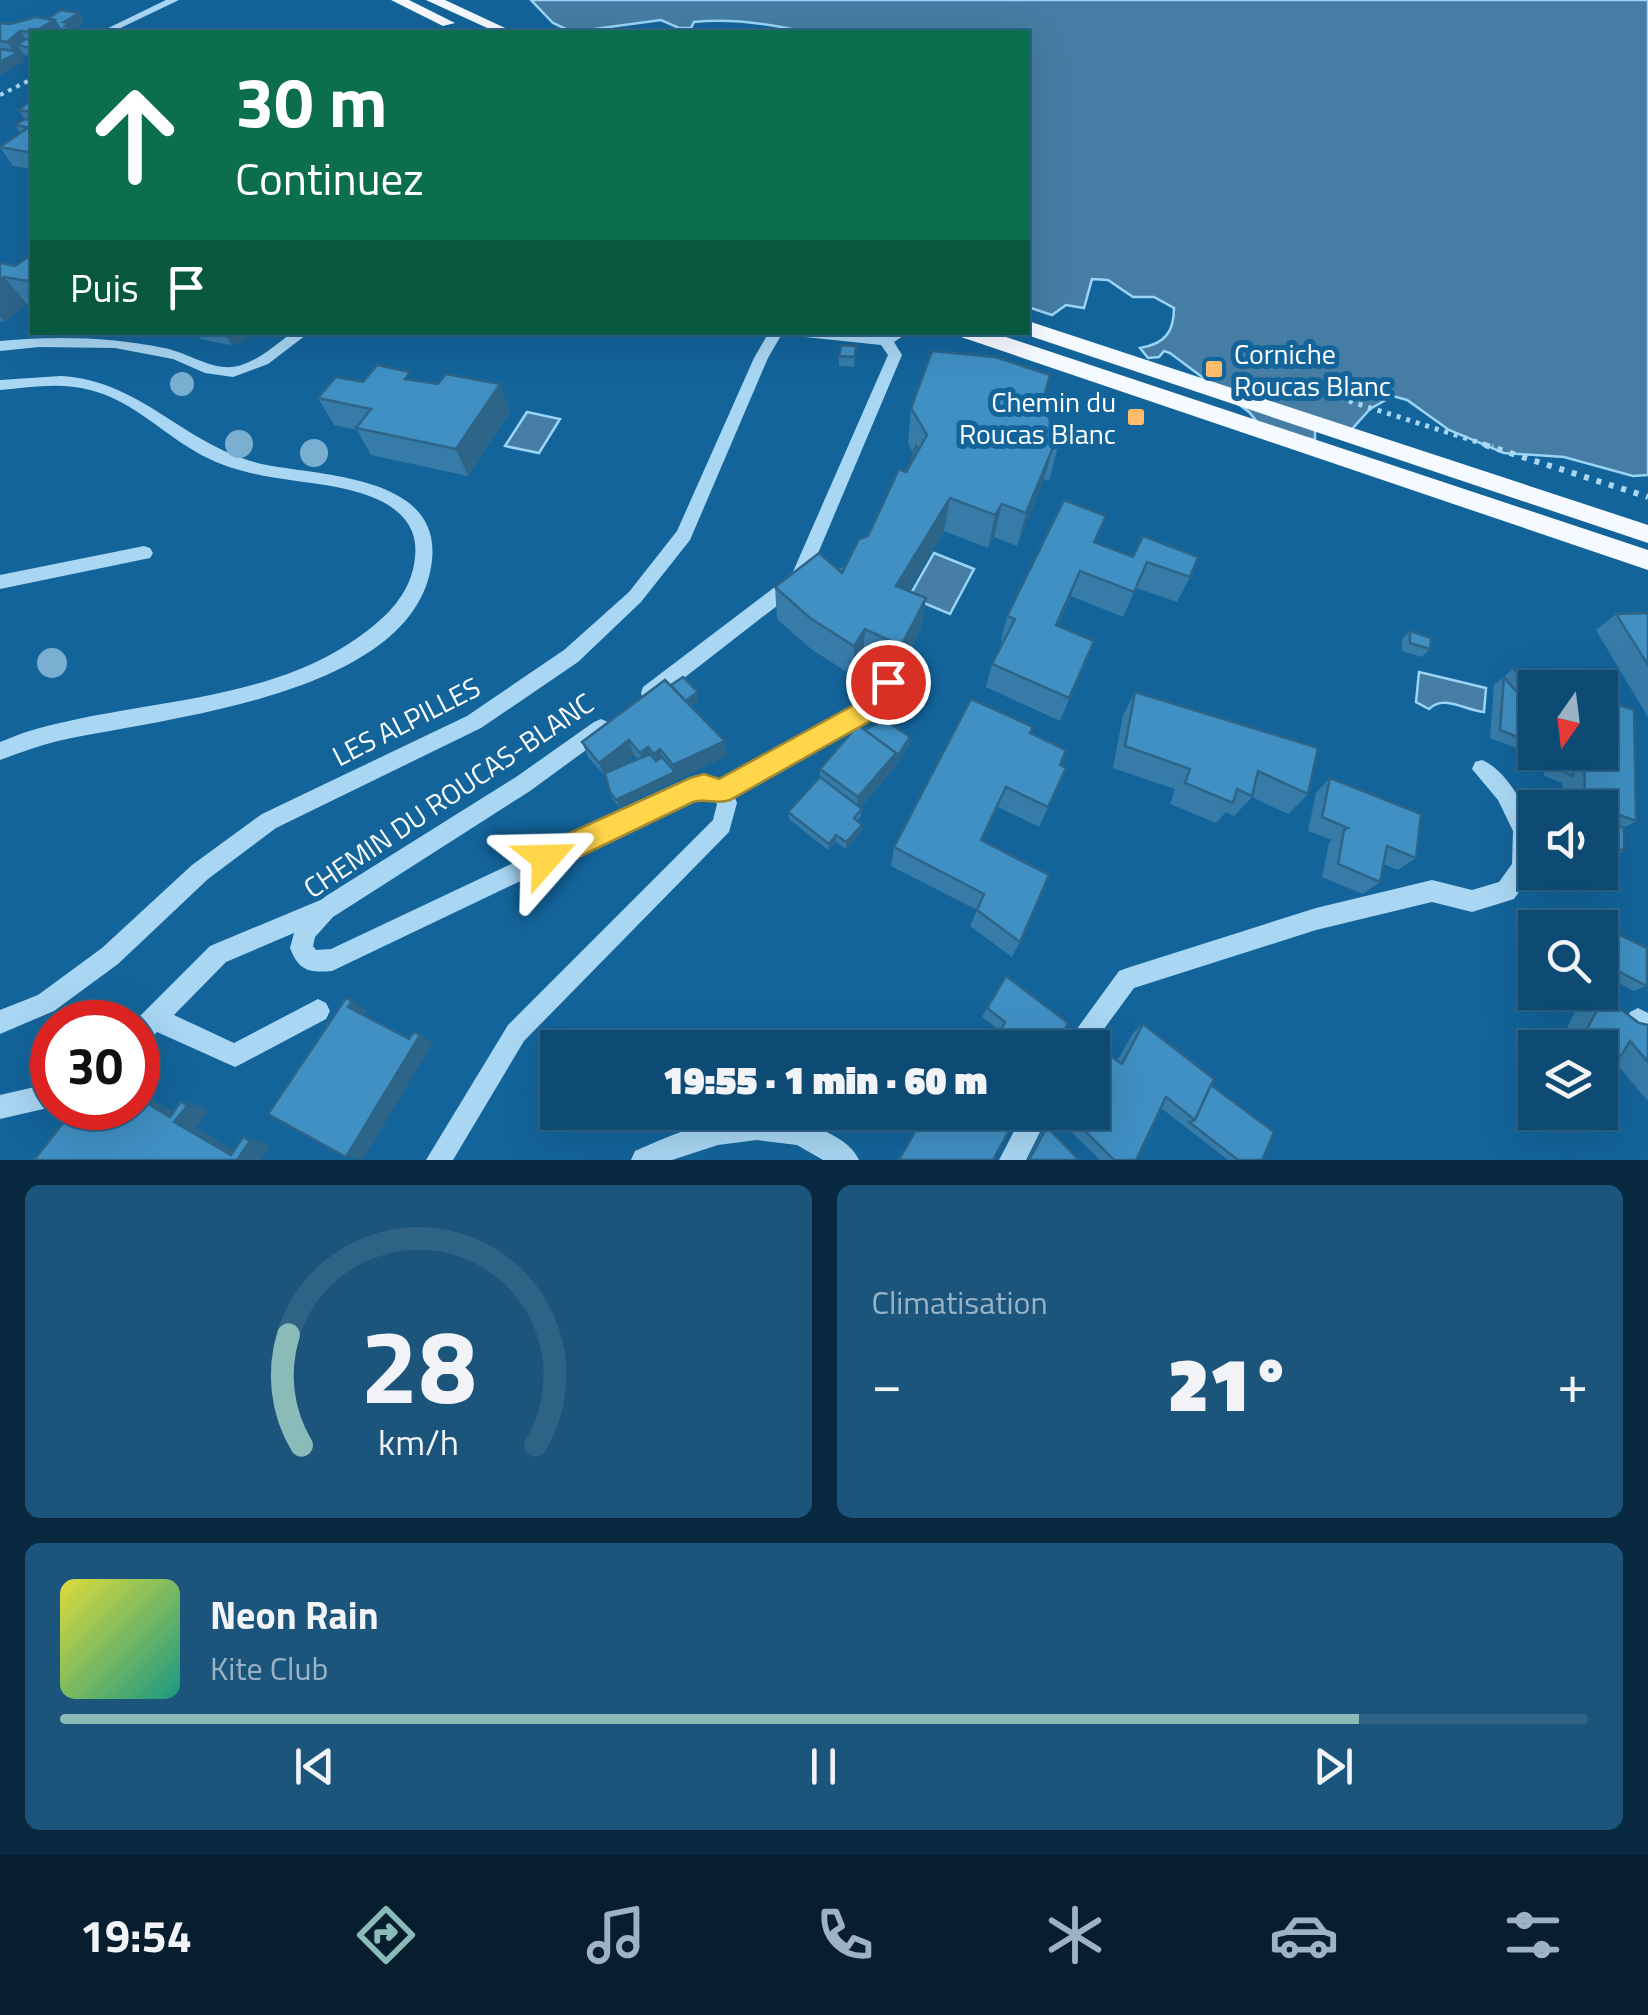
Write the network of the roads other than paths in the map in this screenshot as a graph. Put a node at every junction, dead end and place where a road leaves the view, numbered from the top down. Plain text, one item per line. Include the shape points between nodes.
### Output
1 (174, 0) edge
2 (398, 0) edge
3 (433, 0) edge
4 (110, 30) edge
5 (466, 30) edge
6 (502, 30) edge
7 (1030, 329) edge
8 (299, 335) edge
9 (774, 335) edge
10 (858, 335) edge
11 (977, 335) edge
12 (893, 337) edge
13 (0, 346) edge
14 (0, 385) edge
15 (1648, 534) edge
16 (144, 552) dead end
17 (1648, 560) edge
18 (0, 582) edge
19 (888, 682) dead end
20 (0, 751) edge
21 (1482, 770) dead end
22 (721, 792) junction
23 (325, 909) junction
24 (318, 1011) dead end
25 (160, 1013) edge
26 (0, 1022) edge
27 (1087, 1030) edge
28 (160, 1031) edge
29 (30, 1100) edge
30 (0, 1107) edge
31 (1028, 1130) edge
32 (439, 1160) edge
33 (644, 1160) edge
34 (846, 1160) edge
35 (1012, 1160) edge

1 - 4 street
2 - 5 main road
3 - 6 main road
7 - 15 main road
8 - 13 street via 234,372 115,343
9 - 26 street, LES ALPILLES via 684,535 635,597 571,656 474,722 269,820 200,872 110,956 46,1003
10 - 12 street, CHEMIN DU ROUCAS-BLANC
11 - 17 main road
12 - 23 street, CHEMIN DU ROUCAS-BLANC via 896,355 799,580 523,784
14 - 20 street via 58,379 94,385 242,467 372,488 402,506 423,532 424,564 412,599 376,639 336,664 219,700
16 - 18 street
19 - 22 street via 870,708
21 - 27 street via 1505,793 1523,830 1523,867 1506,892 1472,901 1432,891 1316,918 1127,978
22 - 23 street, CHEMIN DU ROUCAS-BLANC via 690,790 332,960 311,962 301,948
22 - 32 street via 727,803 722,825 516,1032
23 - 25 street via 218,954
24 - 28 street via 236,1055
29 - 30 street
31 - 35 street
33 - 34 street via 689,1138 754,1128 799,1134

